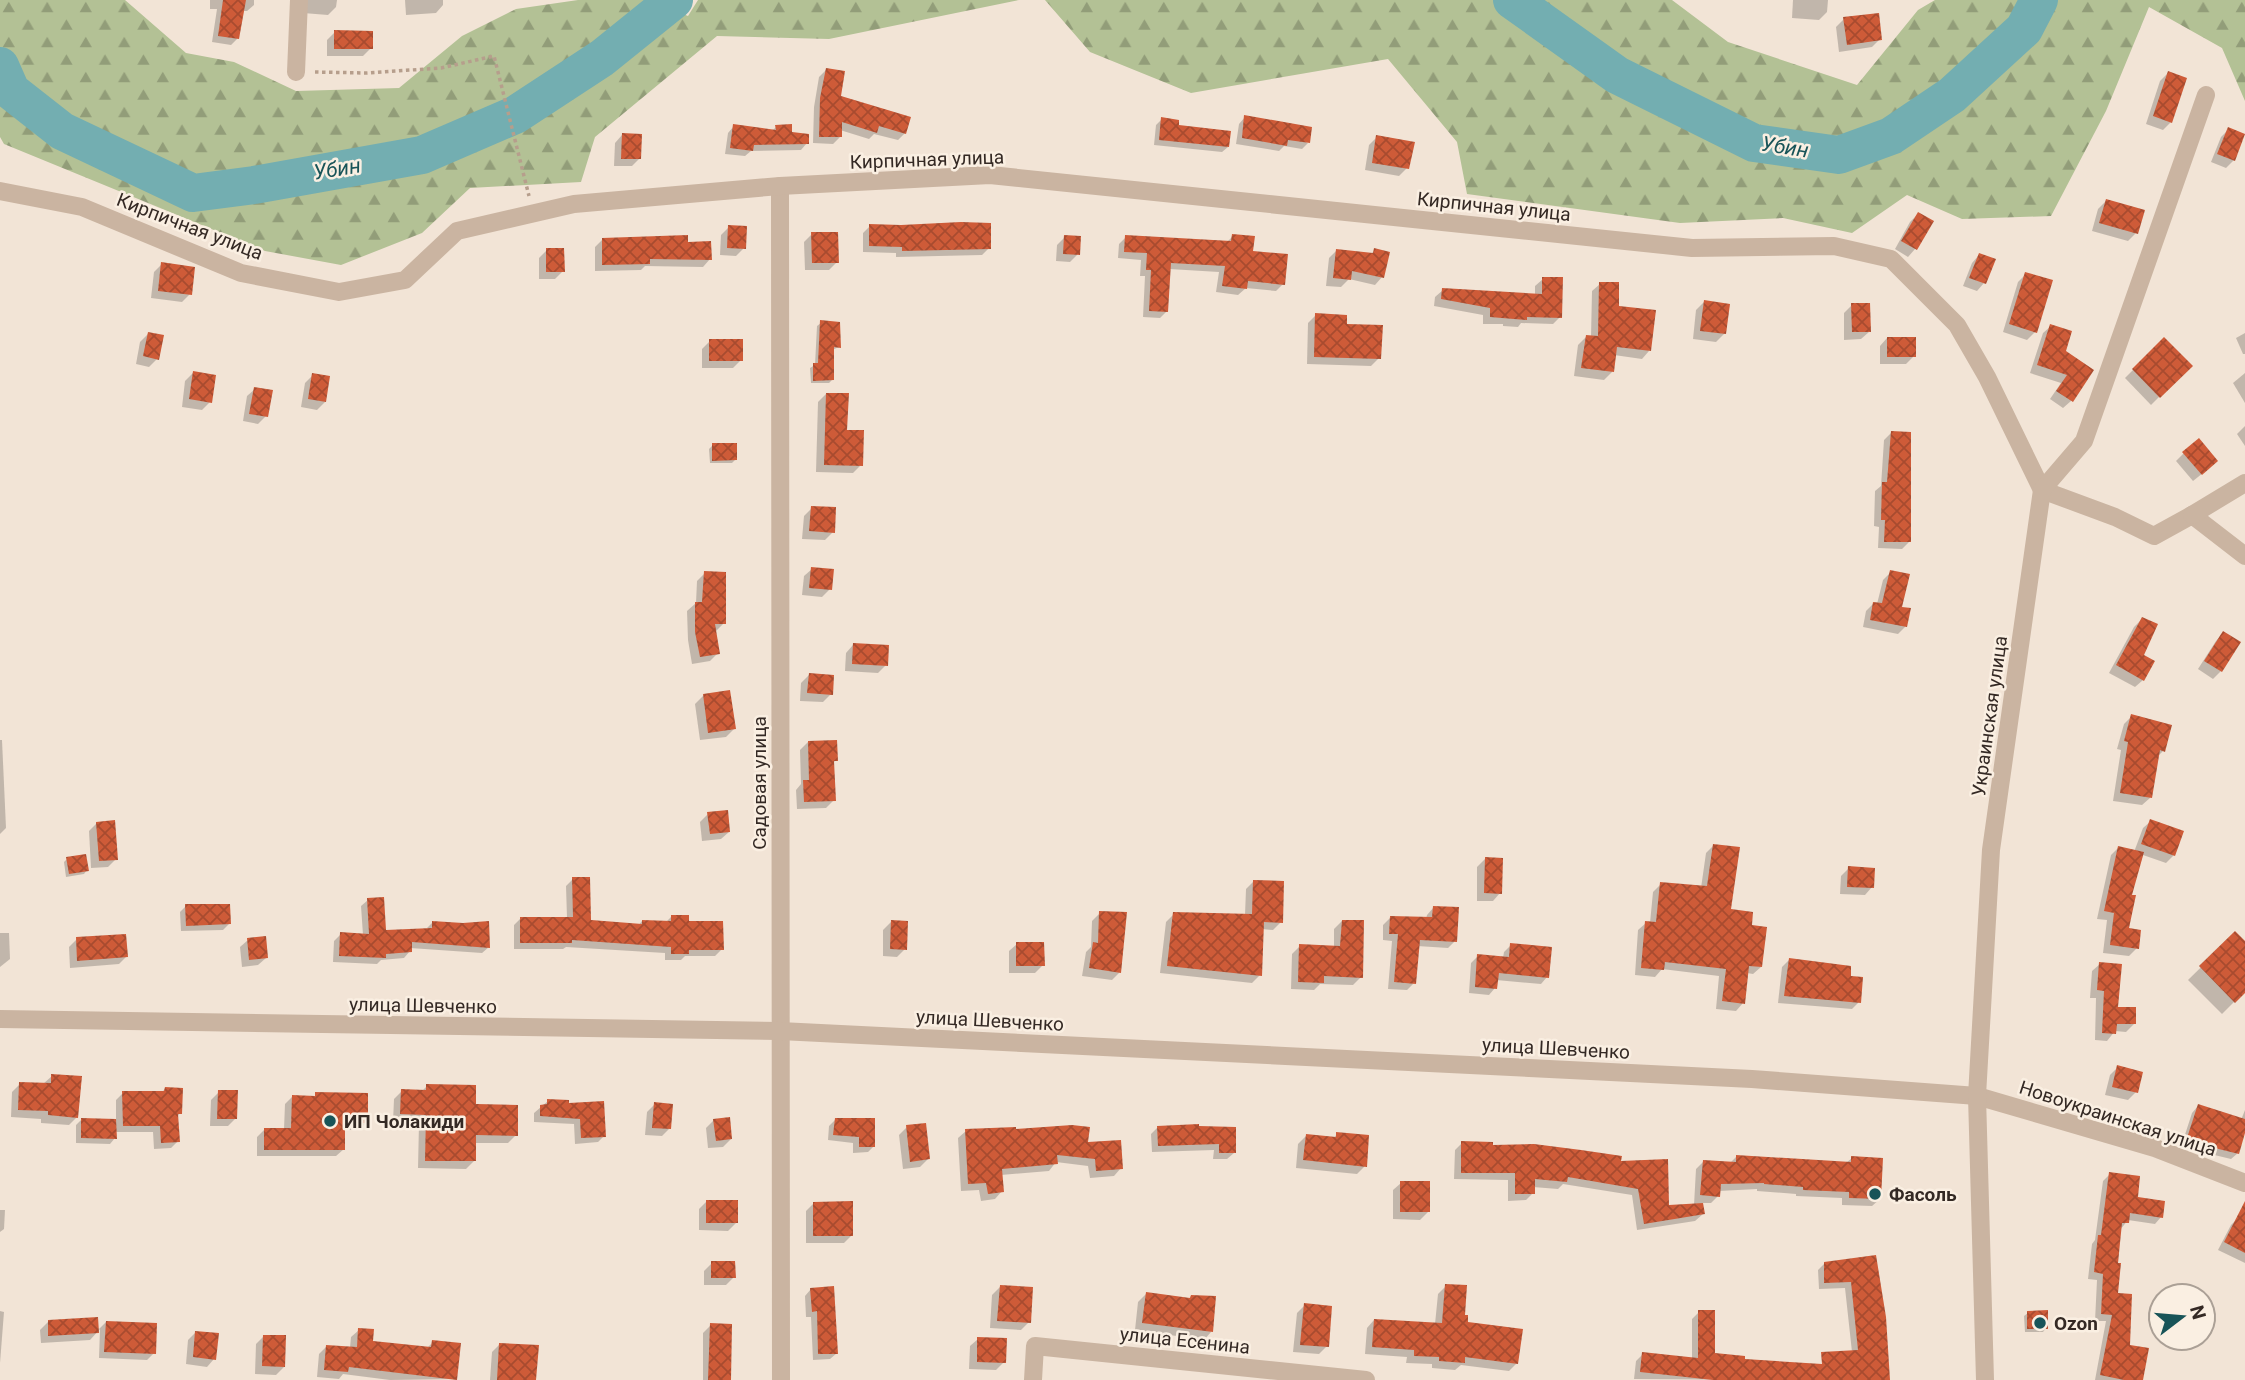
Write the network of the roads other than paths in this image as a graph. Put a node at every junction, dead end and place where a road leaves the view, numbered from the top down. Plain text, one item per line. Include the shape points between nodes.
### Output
1 (299, 0) edge
2 (296, 72) road end
3 (2206, 95) dead end
4 (780, 186) junction
5 (0, 191) edge
6 (2245, 483) edge
7 (2042, 491) junction
8 (2192, 515) junction
9 (2245, 556) edge
10 (0, 1019) edge
11 (780, 1031) junction
12 (1977, 1096) junction
13 (2245, 1183) edge
14 (781, 1380) edge
15 (1033, 1380) edge
16 (1366, 1380) edge
17 (1985, 1380) edge

1 - 2 street
3 - 7 street via 2084,440
4 - 5 street, Кирпичная улица via 574,204 457,231 405,280 338,292 241,273 82,206
4 - 7 street, Кирпичная улица via 990,175 1692,248 1834,246 1891,259 1957,325
4 - 11 street, Садовая улица
6 - 8 street
7 - 8 street via 2154,536
7 - 12 street, Украинская улица via 1991,850
8 - 9 street
10 - 11 street, улица Шевченко
11 - 12 street, улица Шевченко via 1752,1079
11 - 14 street, Садовая улица
12 - 13 street, Новоукраинская улица via 2155,1148
12 - 17 street, Украинская улица
15 - 16 street, улица Есенина via 1035,1346

